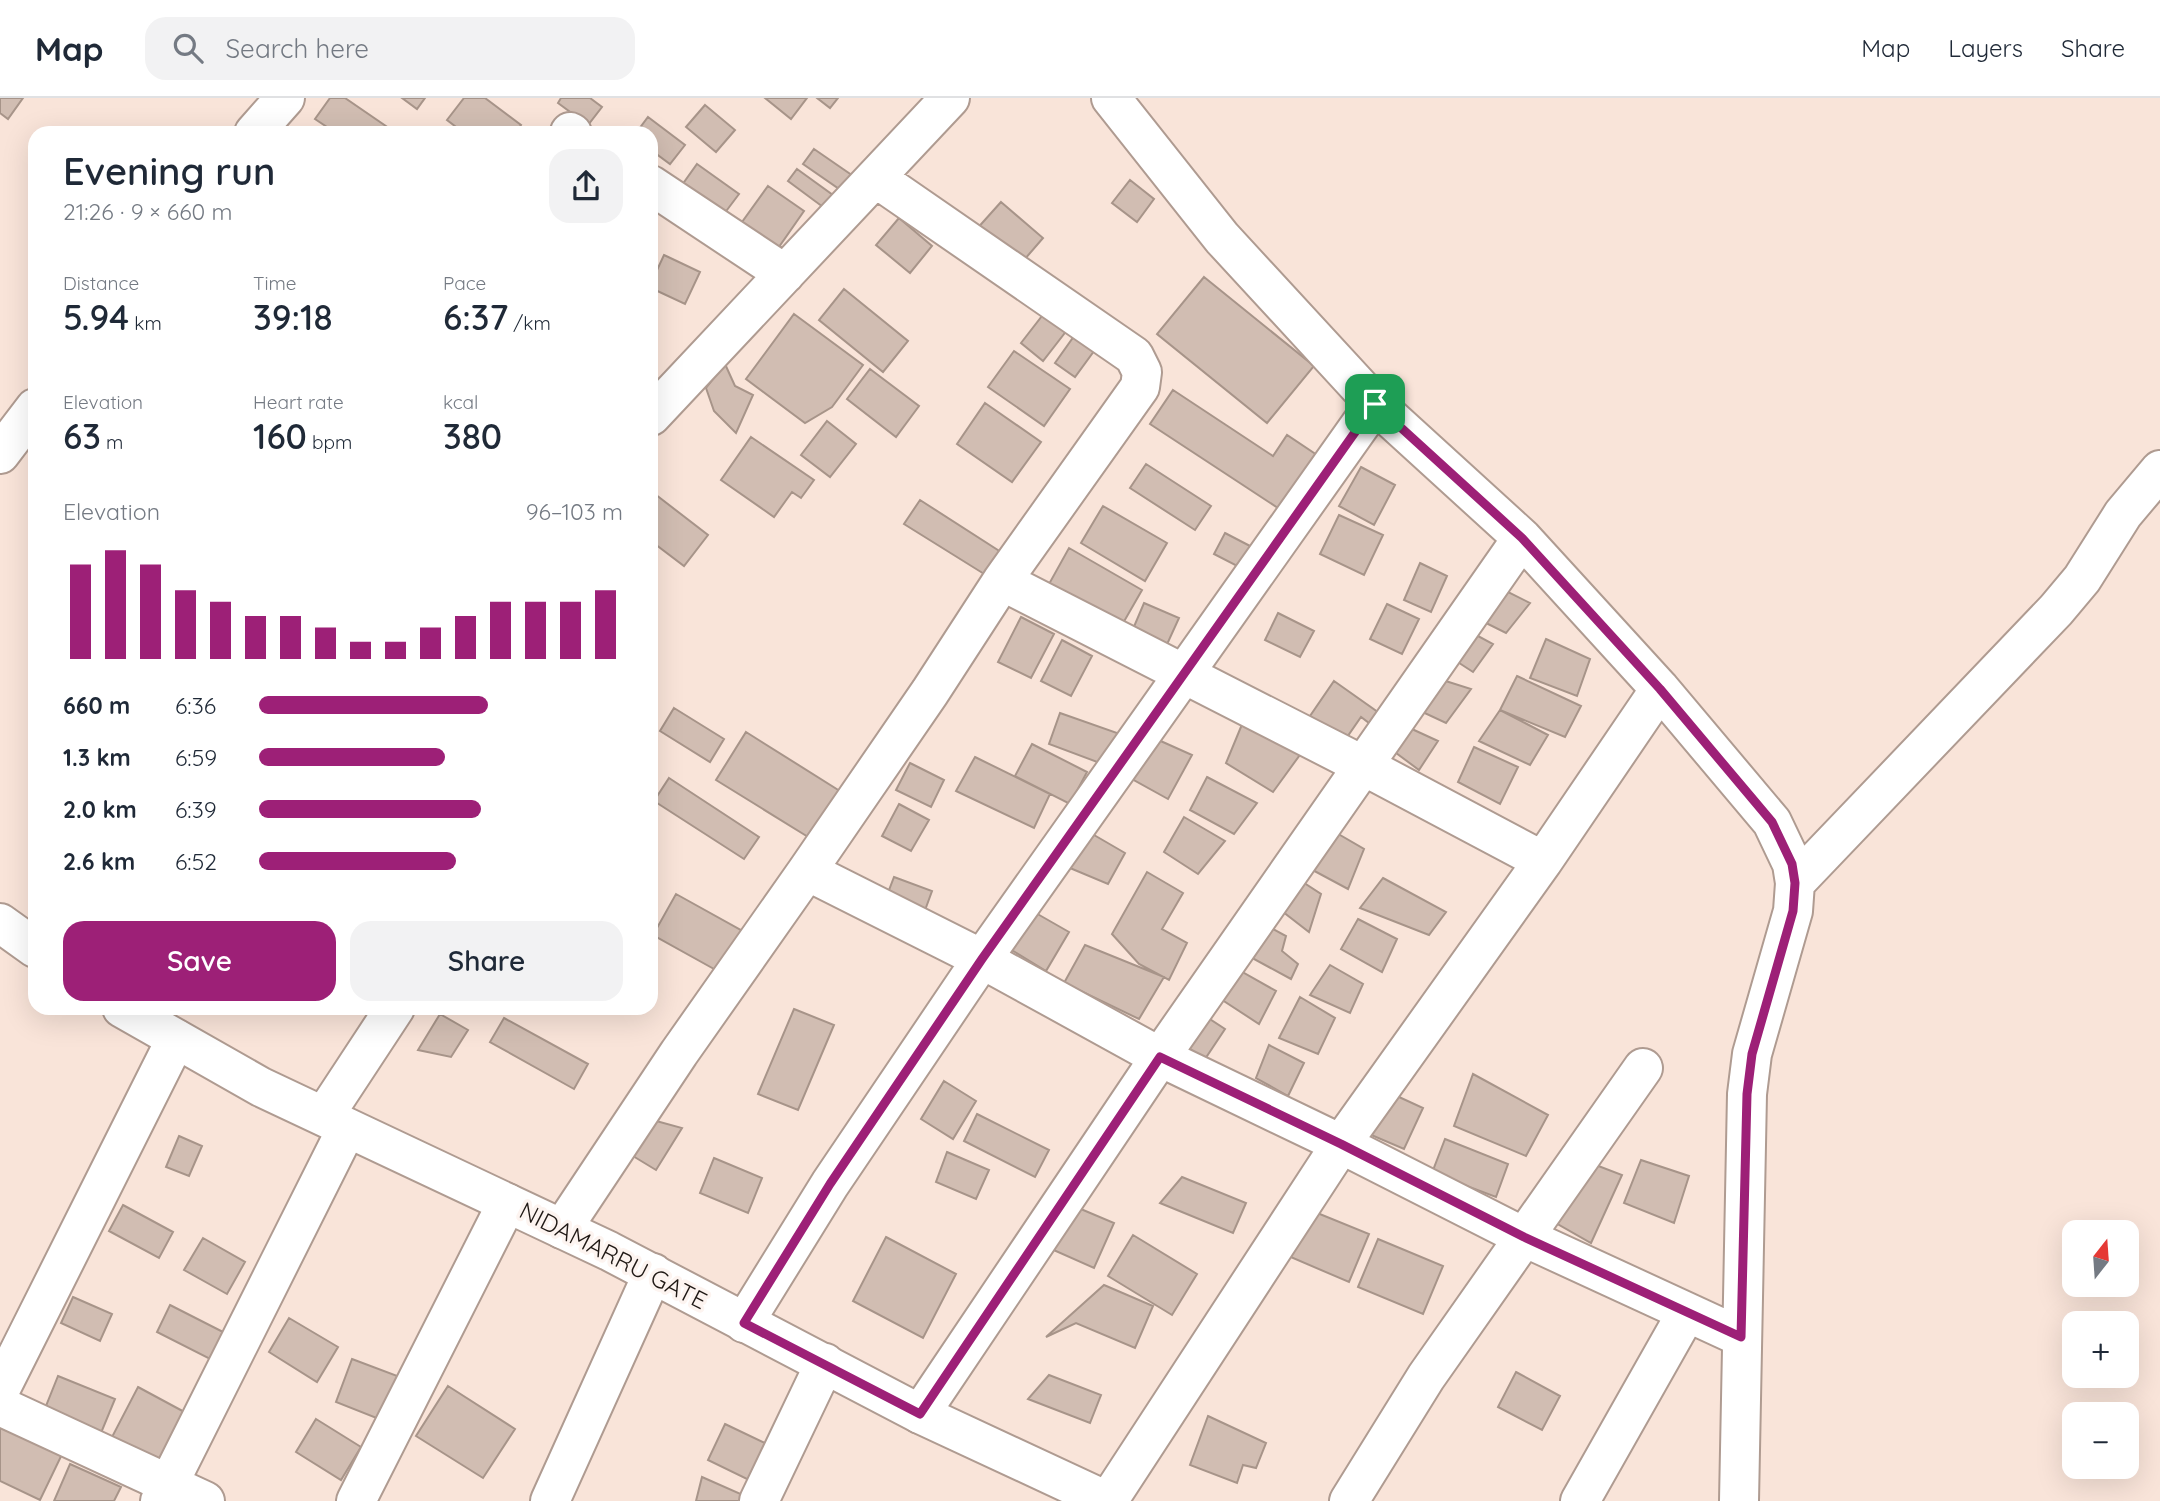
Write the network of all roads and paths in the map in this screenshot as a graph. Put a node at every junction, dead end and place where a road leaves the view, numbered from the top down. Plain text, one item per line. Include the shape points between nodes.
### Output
1 (285, 98) edge
2 (950, 98) edge
3 (1111, 98) edge
4 (260, 126) edge
5 (876, 178) junction
6 (658, 190) edge
7 (785, 274) junction
8 (1375, 404) junction
9 (658, 409) edge
10 (28, 417) edge
11 (0, 454) edge
12 (2160, 470) edge
13 (1522, 538) junction
14 (1002, 581) junction
15 (1182, 675) junction
16 (1660, 689) junction
17 (1364, 766) junction
18 (1543, 861) junction
19 (807, 871) junction
20 (1795, 883) junction
21 (0, 923) edge
22 (28, 943) edge
23 (982, 959) junction
24 (138, 1015) edge
25 (391, 1015) edge
26 (176, 1039) junction
27 (1160, 1057) junction
28 (1643, 1068) dead end
29 (336, 1122) junction
30 (1341, 1144) junction
31 (507, 1203) junction
32 (562, 1228) junction
33 (1524, 1237) junction
34 (653, 1273) junction
35 (1687, 1312) junction
36 (744, 1323) junction
37 (1741, 1337) junction
38 (825, 1363) junction
39 (0, 1390) edge
40 (0, 1406) edge
41 (920, 1414) junction
42 (164, 1492) edge
43 (205, 1501) edge
44 (356, 1501) edge
45 (550, 1501) edge
46 (759, 1501) edge
47 (1108, 1501) edge
48 (1349, 1501) edge
49 (1580, 1501) edge
50 (1739, 1501) edge

1 - 4 street
2 - 5 street
3 - 8 street via 1222,238
5 - 7 street
5 - 14 street via 1134,356 1142,372 1140,387
6 - 7 street
7 - 9 street
8 - 13 street
8 - 15 street
10 - 11 street
12 - 20 street via 2056,610
13 - 16 street
13 - 17 street
14 - 15 street
14 - 19 street
15 - 17 street
15 - 23 street
16 - 18 street
16 - 20 street via 1772,822 1792,864
17 - 18 street
17 - 27 street
18 - 30 street
19 - 23 street
19 - 32 street
20 - 37 street via 1793,911 1752,1054 1747,1094
21 - 22 street
23 - 27 street
23 - 36 street via 830,1184
24 - 26 street, NIDAMARRU GATE
25 - 29 street
26 - 29 street, NIDAMARRU GATE
26 - 39 street
27 - 30 street
27 - 41 street
28 - 33 street
29 - 31 street, NIDAMARRU GATE
29 - 42 street
30 - 33 street
30 - 47 street
31 - 32 street, NIDAMARRU GATE
31 - 44 street
32 - 34 street, NIDAMARRU GATE
33 - 35 street
33 - 48 street via 1426,1377
34 - 36 street, NIDAMARRU GATE
34 - 45 street
35 - 37 street
35 - 49 street
36 - 38 street, NIDAMARRU GATE
37 - 50 street
38 - 41 street, NIDAMARRU GATE
38 - 46 street
40 - 42 street
41 - 47 street, NIDAMARRU GATE
42 - 43 street

